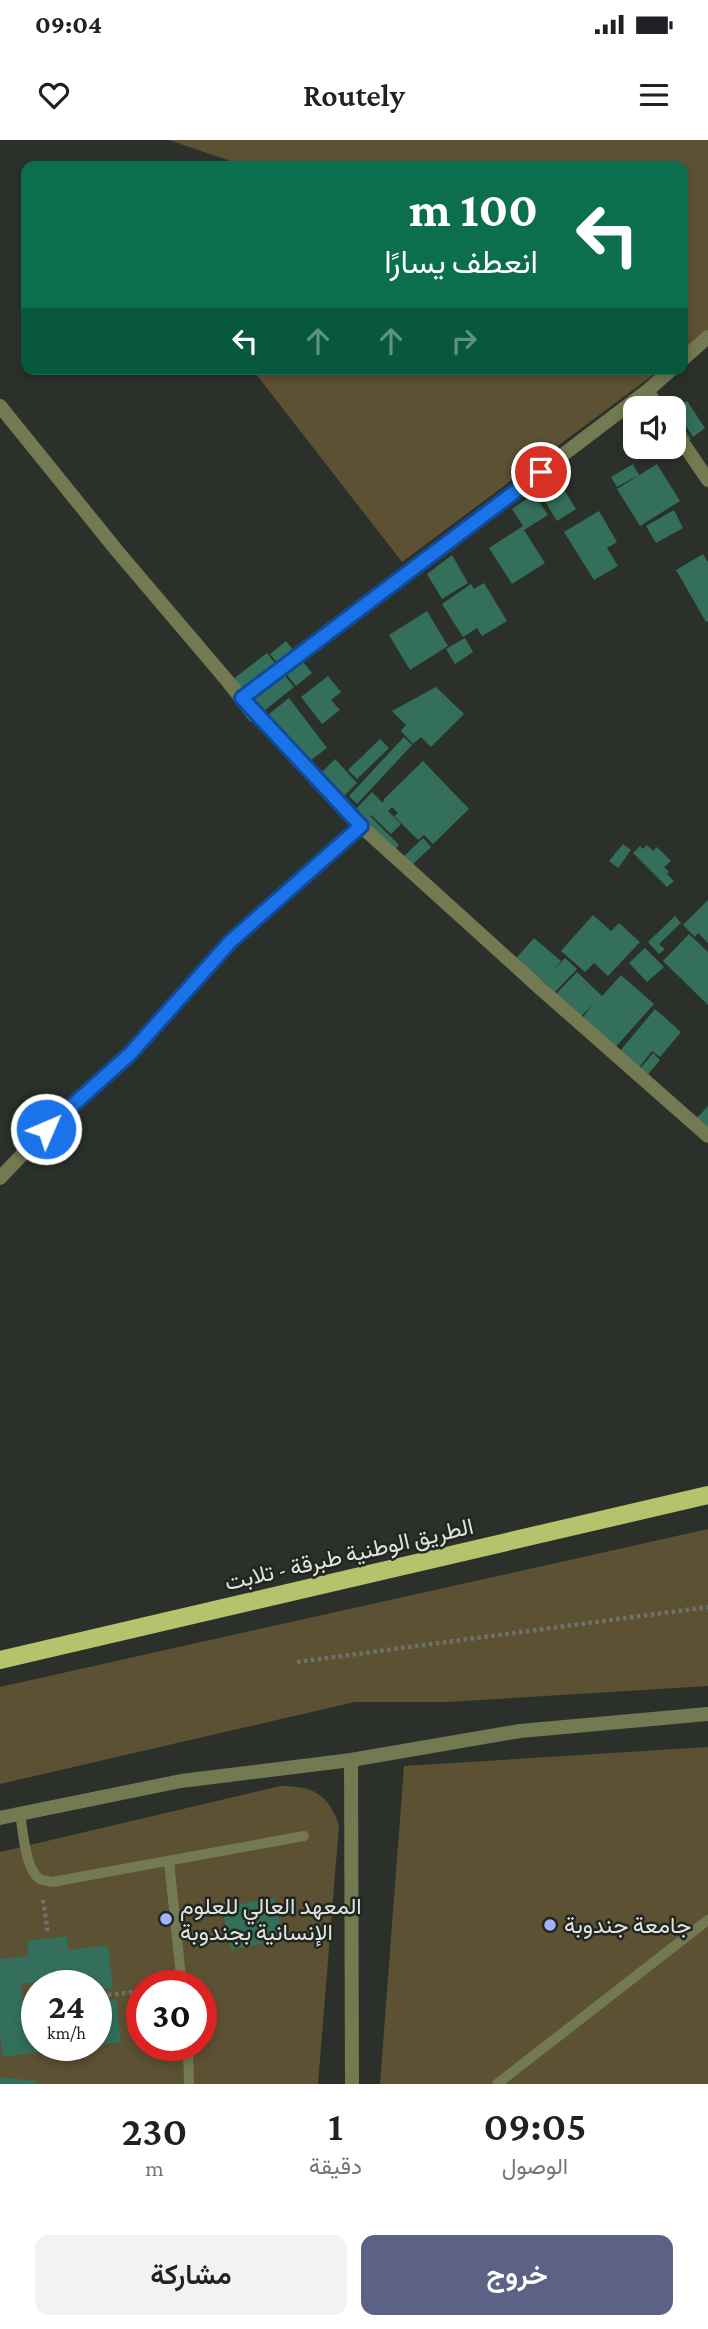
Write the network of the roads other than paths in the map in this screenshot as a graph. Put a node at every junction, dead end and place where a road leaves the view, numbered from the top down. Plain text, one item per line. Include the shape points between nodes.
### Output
1 (708, 337) edge
2 (688, 355) edge
3 (665, 375) edge
4 (647, 391) junction
5 (651, 396) edge
6 (0, 406) edge
7 (686, 448) edge
8 (708, 480) edge
9 (242, 698) junction
10 (361, 826) junction
11 (708, 1136) edge
12 (0, 1178) edge
13 (708, 1495) edge
14 (0, 1661) edge
15 (708, 1714) edge
16 (351, 1760) junction
17 (20, 1814) junction
18 (0, 1818) edge
19 (304, 1836) dead end
20 (169, 1861) junction
21 (704, 1923) edge
22 (708, 1935) edge
23 (180, 1970) edge
24 (188, 2061) edge
25 (189, 2084) edge
26 (352, 2084) edge
27 (497, 2084) edge

1 - 2 street
3 - 4 street
4 - 5 street
4 - 9 street
6 - 9 street
7 - 8 street
9 - 10 street
10 - 11 street
10 - 12 street via 230,942 130,1054 62,1113
13 - 14 main road, الطريق الوطنية طبرقة - تلابت
15 - 16 street via 520,1731
16 - 17 street via 180,1781
16 - 26 street
17 - 18 street
17 - 20 lane via 28,1860 40,1879 52,1882
19 - 20 lane
20 - 23 lane
21 - 22 lane
21 - 27 lane
24 - 25 lane

